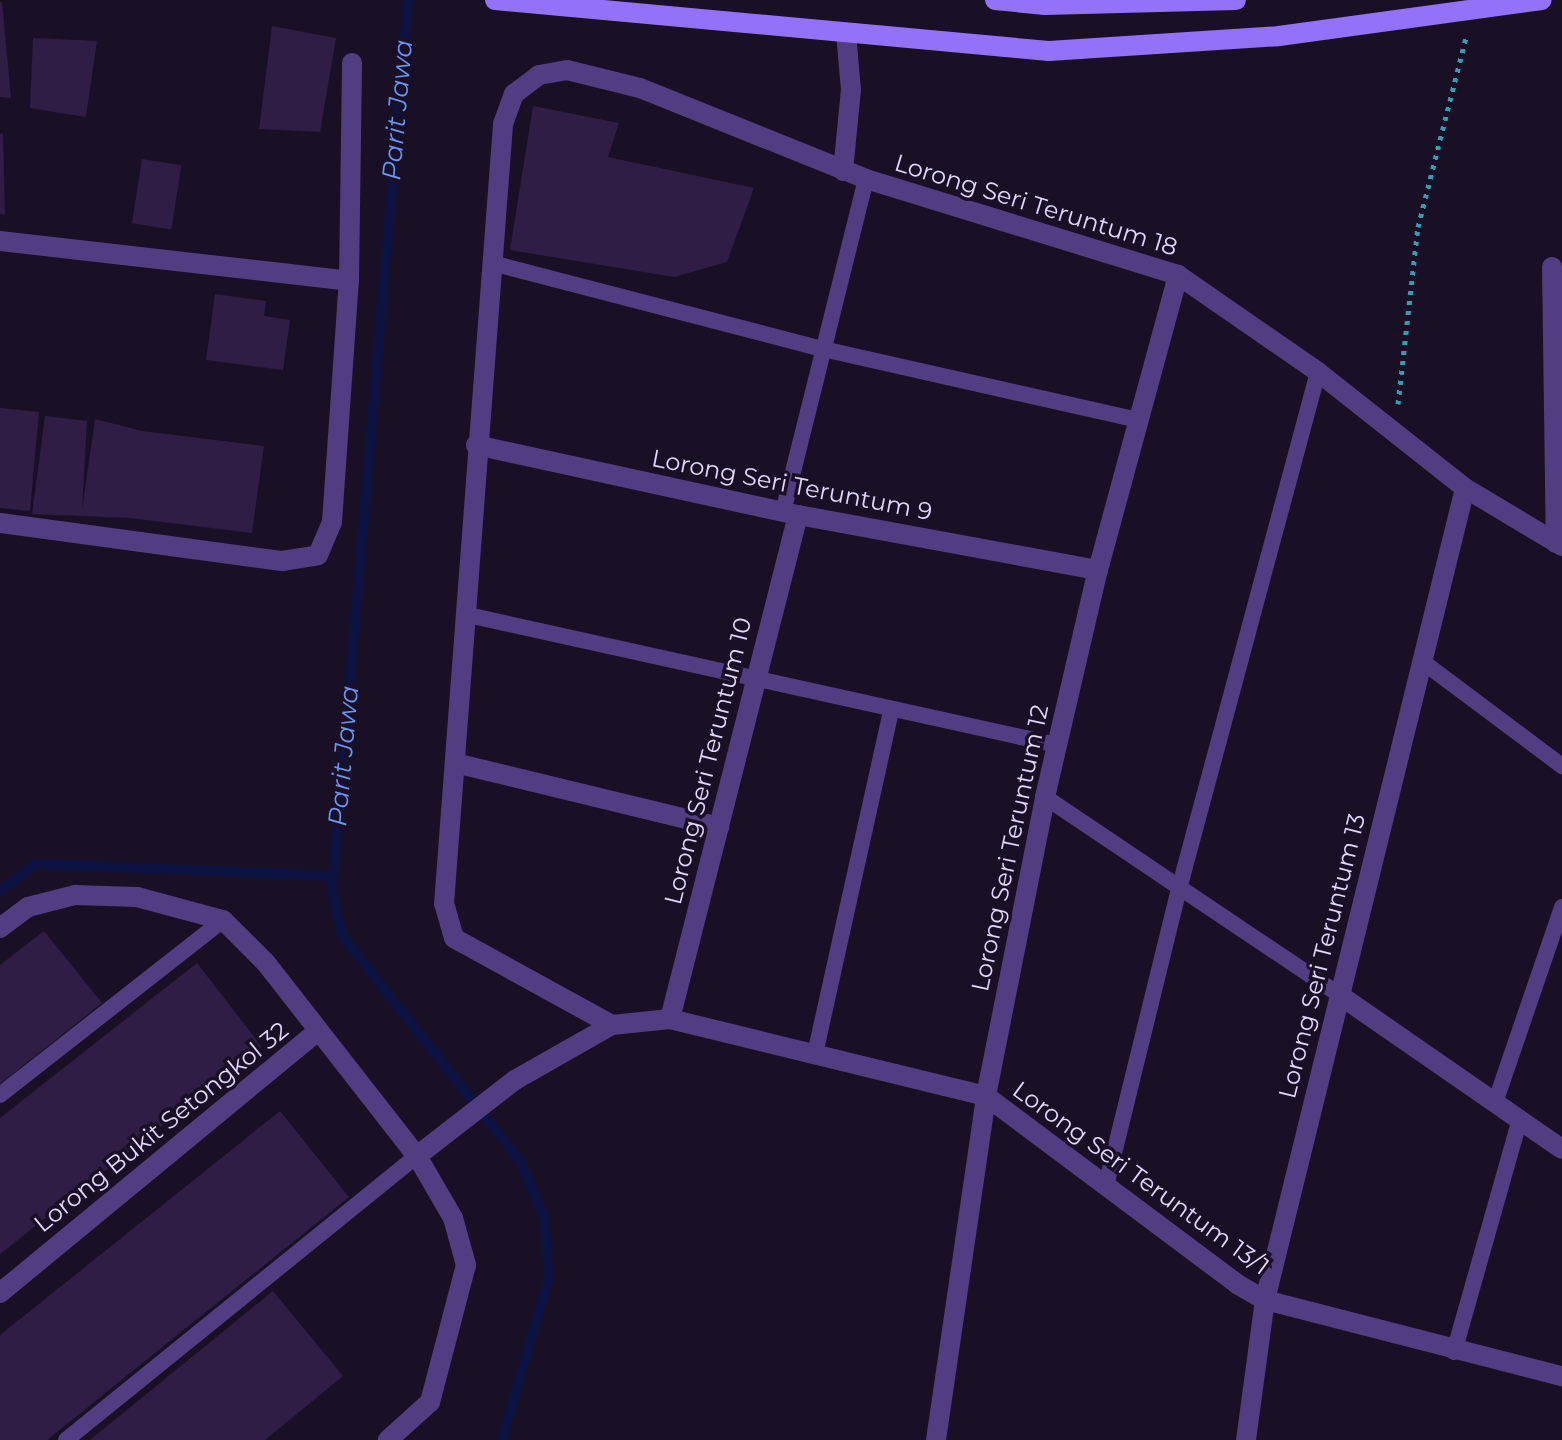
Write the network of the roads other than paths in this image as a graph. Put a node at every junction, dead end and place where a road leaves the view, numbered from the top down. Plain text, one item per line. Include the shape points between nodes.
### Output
1 (495, 0) edge
2 (995, 0) edge
3 (1236, 0) edge
4 (1542, 0) edge
5 (846, 33) junction
6 (352, 63) dead end
7 (843, 171) junction
8 (866, 179) junction
9 (0, 241) edge
10 (492, 263) junction
11 (1552, 267) dead end
12 (1178, 275) junction
13 (349, 281) junction
14 (823, 349) junction
15 (1318, 372) junction
16 (1137, 420) junction
17 (476, 445) junction
18 (1465, 488) junction
19 (790, 514) junction
20 (0, 523) edge
21 (1559, 544) edge
22 (1098, 570) junction
23 (468, 615) junction
24 (1423, 662) junction
25 (754, 679) junction
26 (891, 710) junction
27 (1057, 745) junction
28 (455, 763) junction
29 (1562, 766) edge
30 (1045, 797) junction
31 (719, 827) junction
32 (1179, 889) junction
33 (1562, 907) edge
34 (223, 920) junction
35 (0, 928) edge
36 (1338, 994) junction
37 (670, 1019) junction
38 (612, 1025) junction
39 (318, 1031) junction
40 (815, 1054) junction
41 (0, 1095) edge
42 (986, 1096) junction
43 (1496, 1100) junction
44 (1520, 1118) junction
45 (1562, 1149) edge
46 (417, 1156) junction
47 (1106, 1186) junction
48 (0, 1293) edge
49 (1265, 1300) junction
50 (1454, 1352) junction
51 (1562, 1376) edge
52 (66, 1440) edge
53 (388, 1440) edge
54 (936, 1440) edge
55 (1246, 1440) edge

1 - 5 main road
2 - 3 main road via 1045,5
4 - 5 main road via 1279,36 1049,51
5 - 7 street via 851,90
6 - 13 street
7 - 8 street, Lorong Seri Teruntum 18
7 - 10 street, Lorong Seri Teruntum 18 via 640,88 567,70 539,75 514,94 503,124
8 - 12 street, Lorong Seri Teruntum 18
8 - 14 lane
9 - 13 street
10 - 14 lane
10 - 17 street
11 - 21 street
12 - 15 street, Lorong Seri Teruntum 18
12 - 16 street, Lorong Seri Teruntum 12
13 - 20 street via 332,522 318,555 282,561
14 - 16 lane
14 - 19 lane
15 - 18 street, Lorong Seri Teruntum 18
15 - 32 lane
16 - 22 street, Lorong Seri Teruntum 12
17 - 19 street, Lorong Seri Teruntum 9
17 - 23 street
18 - 21 street, Lorong Seri Teruntum 18
18 - 24 street, Lorong Seri Teruntum 13
19 - 22 street, Lorong Seri Teruntum 9
19 - 25 street, Lorong Seri Teruntum 10
22 - 27 street, Lorong Seri Teruntum 12
23 - 25 lane
23 - 28 street
24 - 29 lane
24 - 36 street, Lorong Seri Teruntum 13
25 - 26 lane
25 - 31 street, Lorong Seri Teruntum 10
26 - 27 lane
26 - 40 lane
27 - 30 street, Lorong Seri Teruntum 12
28 - 31 street
28 - 38 street via 444,904 454,938
30 - 32 lane
30 - 42 street, Lorong Seri Teruntum 12
31 - 37 street, Lorong Seri Teruntum 10
32 - 36 lane
32 - 47 lane
33 - 43 lane
34 - 35 street via 137,897 75,895 28,907
34 - 39 street via 266,963
34 - 41 lane
36 - 43 street
36 - 49 street, Lorong Seri Teruntum 13
37 - 38 street
37 - 40 street
38 - 46 street via 515,1080
39 - 46 street
39 - 48 street, Lorong Bukit Setongkol 32
40 - 42 street
42 - 47 street, Lorong Seri Teruntum 13/1
42 - 54 street, Lorong Seri Teruntum 12
43 - 44 street
44 - 45 street
44 - 50 lane
46 - 52 lane
46 - 53 street via 453,1218 466,1265 430,1402
47 - 49 street, Lorong Seri Teruntum 13/1
49 - 50 street
49 - 55 street, Lorong Seri Teruntum 13
50 - 51 street

